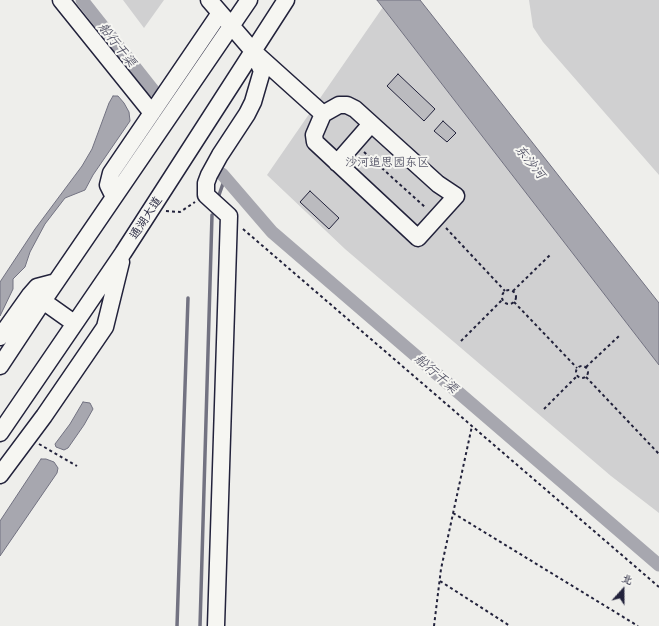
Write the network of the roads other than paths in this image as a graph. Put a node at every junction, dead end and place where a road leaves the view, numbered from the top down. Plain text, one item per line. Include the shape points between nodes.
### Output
1 (60, 0) edge
2 (209, 0) edge
3 (249, 0) edge
4 (286, 0) edge
5 (220, 14) junction
6 (231, 26) junction
7 (253, 51) junction
8 (152, 113) junction
9 (324, 114) junction
10 (371, 124) junction
11 (337, 163) junction
12 (114, 197) junction
13 (123, 253) junction
14 (56, 282) junction
15 (43, 301) junction
16 (74, 323) junction
17 (0, 337) edge
18 (0, 366) edge
19 (0, 433) edge
20 (0, 475) edge
21 (216, 626) edge

1 - 8 street
2 - 5 street
3 - 6 street
4 - 7 street, 通湖大道
5 - 6 street
5 - 8 street
6 - 7 street
6 - 12 street
7 - 9 street
7 - 13 street, 通湖大道
7 - 21 street via 262,71 255,96 206,183 206,195 229,216
8 - 12 street via 111,173 108,185
9 - 10 street via 339,105 347,105
9 - 11 street via 314,134 315,142
10 - 11 street
10 - 11 street via 438,184 456,196 418,238
12 - 14 street
13 - 16 street, 通湖大道
13 - 20 street via 105,327
14 - 15 street
14 - 17 street via 37,287
15 - 16 street
15 - 18 street
16 - 19 street, 通湖大道

